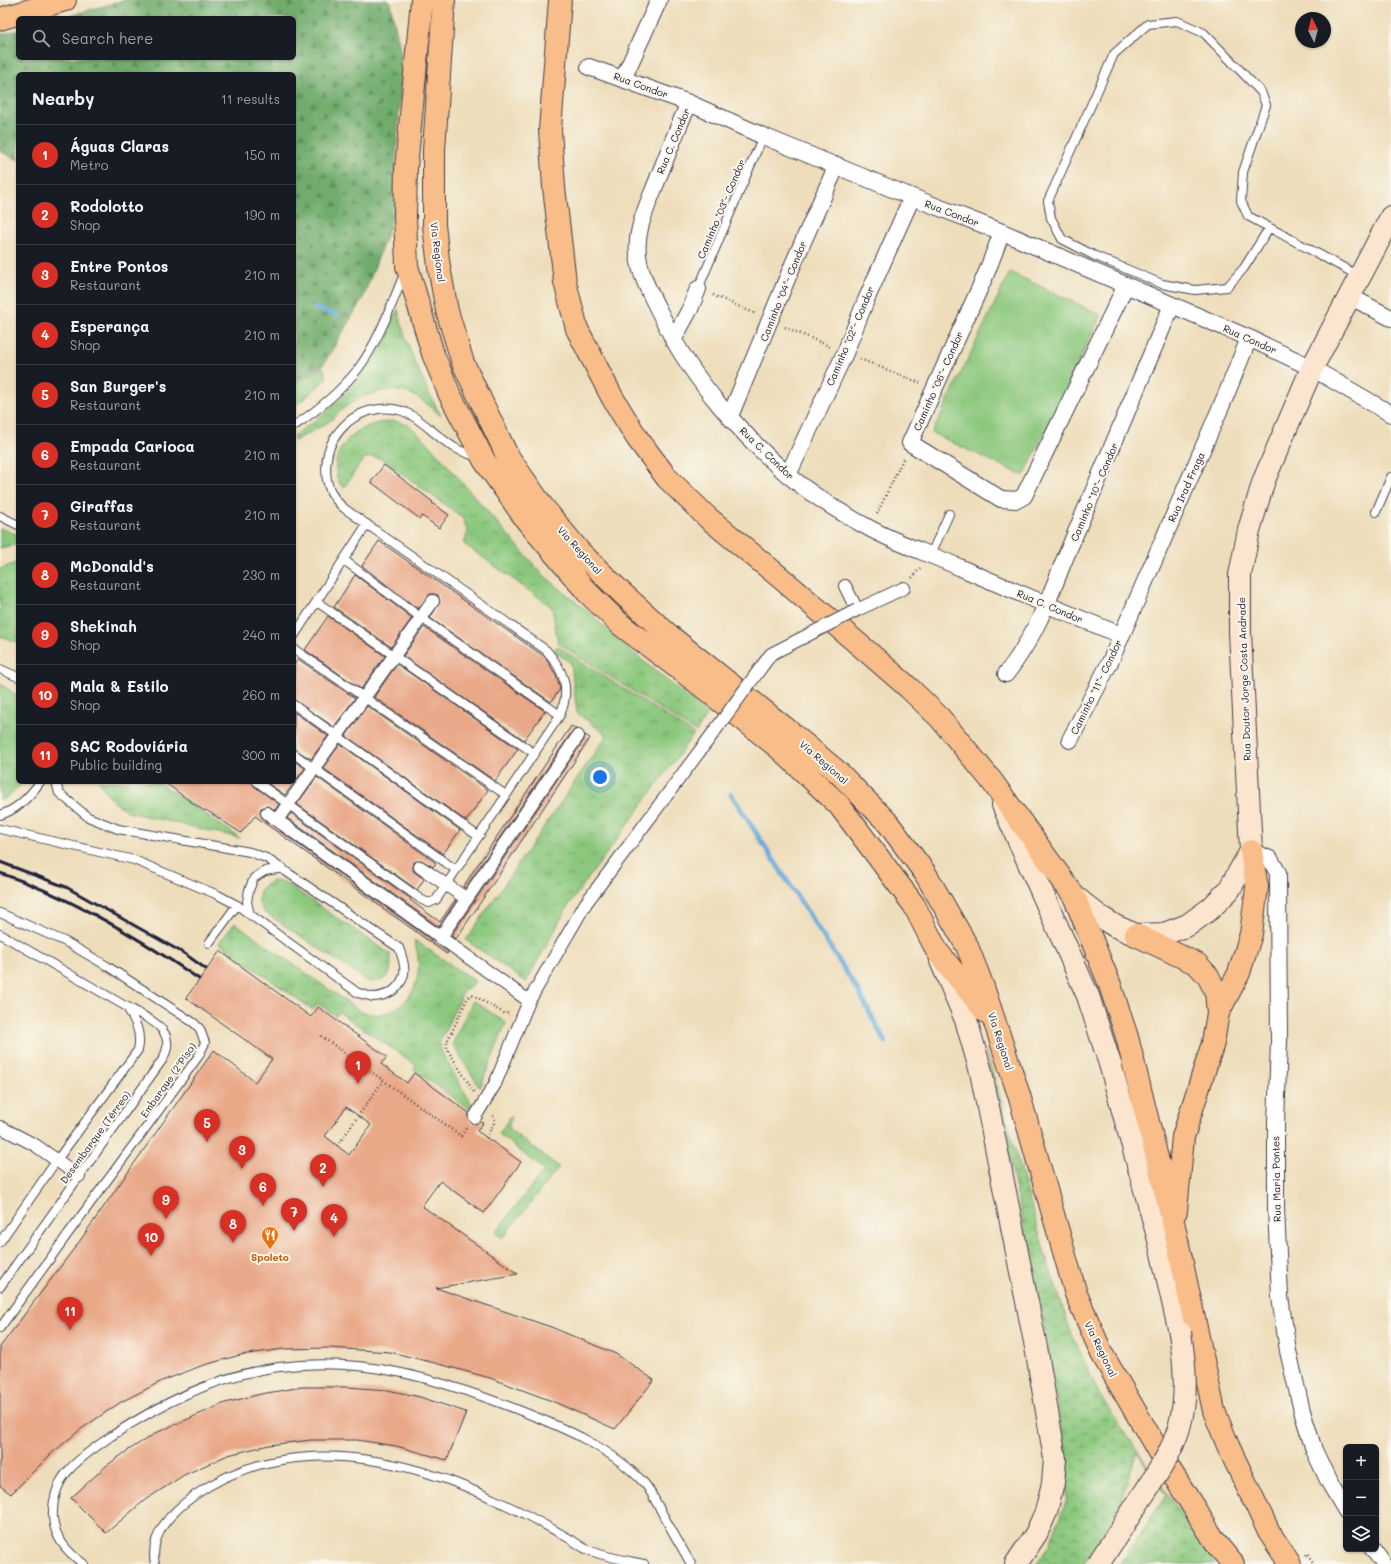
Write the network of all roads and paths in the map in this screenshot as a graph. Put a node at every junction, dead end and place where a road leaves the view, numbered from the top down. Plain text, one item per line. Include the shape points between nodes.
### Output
1 (65, 0) edge
2 (406, 0) edge
3 (422, 0) edge
4 (444, 0) edge
5 (560, 0) edge
6 (659, 0) edge
7 (0, 19) edge
8 (420, 26) junction
9 (589, 67) dead end
10 (623, 79) junction
11 (689, 103) junction
12 (763, 136) junction
13 (837, 165) junction
14 (912, 197) junction
15 (1390, 224) edge
16 (1269, 228) junction
17 (1002, 232) junction
18 (407, 266) junction
19 (1360, 276) junction
20 (1126, 285) junction
21 (698, 289) junction
22 (1348, 296) junction
23 (1172, 305) junction
24 (1391, 318) edge
25 (770, 321) junction
26 (1248, 338) junction
27 (673, 340) junction
28 (1312, 368) junction
29 (1391, 414) edge
30 (730, 416) junction
31 (296, 425) edge
32 (910, 443) junction
33 (484, 460) junction
34 (788, 475) junction
35 (1391, 476) edge
36 (1376, 512) dead end
37 (949, 514) dead end
38 (0, 516) edge
39 (16, 524) edge
40 (367, 524) junction
41 (870, 529) junction
42 (931, 554) junction
43 (344, 560) junction
44 (845, 586) dead end
45 (904, 588) joint
46 (433, 601) dead end
47 (317, 602) junction
48 (1047, 605) junction
49 (857, 610) junction
50 (420, 617) junction
51 (296, 633) edge
52 (1122, 635) junction
53 (296, 650) edge
54 (393, 655) junction
55 (0, 669) edge
56 (1006, 674) dead end
57 (16, 677) edge
58 (364, 697) junction
59 (296, 706) edge
60 (560, 715) junction
61 (337, 736) junction
62 (578, 736) dead end
63 (1070, 740) dead end
64 (535, 754) junction
65 (296, 756) edge
66 (314, 769) junction
67 (991, 780) junction
68 (38, 784) edge
69 (57, 784) edge
70 (260, 784) edge
71 (506, 795) junction
72 (289, 805) junction
73 (0, 814) edge
74 (0, 829) edge
75 (478, 836) junction
76 (1251, 851) junction
77 (420, 866) dead end
78 (283, 868) junction
79 (456, 870) junction
80 (447, 886) junction
81 (1074, 896) junction
82 (467, 899) junction
83 (237, 905) junction
84 (0, 913) edge
85 (250, 915) junction
86 (0, 934) edge
87 (1136, 935) junction
88 (440, 938) junction
89 (209, 943) dead end
90 (937, 951) junction
91 (524, 998) junction
92 (127, 1007) junction
93 (1218, 1013) junction
94 (996, 1024) junction
95 (321, 1036) dead end
96 (383, 1081) junction
97 (476, 1094) dead end
98 (490, 1112) dead end
99 (475, 1117) joint
100 (0, 1127) edge
101 (486, 1138) dead end
102 (337, 1146) dead end
103 (57, 1160) junction
104 (79, 1176) junction
105 (1174, 1226) junction
106 (0, 1242) edge
107 (0, 1287) edge
108 (0, 1328) edge
109 (1343, 1505) edge
110 (1375, 1552) edge
111 (1299, 1559) edge
112 (84, 1564) edge
113 (155, 1564) edge
114 (644, 1564) edge
115 (691, 1564) edge
116 (1016, 1564) edge
117 (1098, 1564) edge
118 (1232, 1564) edge
119 (1315, 1564) edge
120 (1384, 1564) edge

1 - 7 main road
2 - 8 main road
3 - 8 main road
4 - 94 main road, Via Regional via 434,150 434,225 439,267 447,311 463,363 508,455 543,507 579,550 622,594 839,773 887,822 925,873 967,946
5 - 67 main road via 550,130 565,282 576,328 612,397 637,438 667,478 707,517 909,688 940,718
6 - 10 street
8 - 18 main road via 406,168
9 - 10 street, Rua Condor
10 - 11 street, Rua Condor
11 - 12 street, Rua Condor
11 - 27 street, Rua C. Condor via 674,136 638,238 637,253 640,267
12 - 13 street, Rua Condor
12 - 21 lane, Caminho "03"- Condor
13 - 14 street, Rua Condor
13 - 25 street, Caminho "04"- Condor
14 - 17 street, Rua Condor
14 - 34 street, Caminho "02"- Condor via 845,353
15 - 19 main road, Rua Doutor Jorge Costa Andrade
16 - 16 lane via 1248,216 1240,201 1243,172 1266,105 1262,92 1204,33 1177,21 1148,24 1114,54 1048,201 1051,218 1062,239 1162,284 1196,290 1227,287 1244,268
16 - 19 lane
17 - 20 street, Rua Condor
17 - 32 street, Caminho "06"- Condor via 986,274
18 - 31 lane via 383,324 358,368 340,390
18 - 33 main road via 433,354 449,393
19 - 22 main road, Rua Doutor Jorge Costa Andrade
20 - 23 street, Rua Condor
20 - 32 street via 1024,496 1017,500 1001,499
21 - 25 path
21 - 27 street
22 - 24 street
22 - 28 main road, Rua Doutor Jorge Costa Andrade
23 - 26 street, Rua Condor
23 - 48 street, Caminho "10"- Condor
25 - 30 street, Caminho "04"- Condor
26 - 28 street, Rua Condor
26 - 52 street, Rua Irad Fraga
27 - 30 street, Rua C. Condor via 704,385
28 - 29 street, Rua Condor
28 - 76 main road, Rua Doutor Jorge Costa Andrade via 1264,480 1249,530 1240,574 1240,632
30 - 34 street, Rua C. Condor
32 - 41 path, Caminho "06"- Condor
33 - 40 lane via 452,446 413,415 398,409 382,408 352,418 340,428 332,441 325,470 328,486 335,501
33 - 90 main road via 527,521 587,592 621,625 780,749 839,805 914,905
34 - 41 street, Rua C. Condor
35 - 36 lane
37 - 42 lane
38 - 39 lane
40 - 43 lane
40 - 60 lane via 546,650 558,663 565,680 565,704
41 - 42 street, Rua C. Condor
42 - 45 path
42 - 48 street, Rua C. Condor
43 - 47 lane
43 - 50 lane
44 - 49 street
45 - 49 street
46 - 50 street
47 - 51 lane
47 - 54 lane
48 - 52 street, Rua C. Condor
48 - 56 street, Caminho "10"- Condor via 1022,653
49 - 91 street, bridge via 771,654 586,903
50 - 54 street
50 - 60 lane
52 - 63 street, Caminho "11"- Condor
53 - 58 lane
54 - 58 street
54 - 64 lane
55 - 57 lane
58 - 61 street
58 - 71 lane
59 - 61 lane
60 - 64 lane
61 - 66 street
61 - 75 lane
62 - 82 street
64 - 71 lane
65 - 66 lane
66 - 72 street
66 - 79 lane
67 - 81 main road
67 - 117 main road, bridge via 1088,996 1110,1064 1159,1240 1184,1357 1185,1380 1179,1428 1170,1451
68 - 73 lane via 28,798 6,813
69 - 78 lane via 59,793 88,817 118,829 250,852
70 - 72 lane
71 - 75 lane
72 - 80 lane via 422,900 436,900
72 - 88 street via 272,817
74 - 83 lane via 134,860
75 - 79 lane
76 - 87 main road via 1229,890 1210,909 1188,925 1164,934
76 - 93 main road via 1257,887 1251,934 1239,973
76 - 109 street, Rua Maria Pontes via 1270,859 1278,873 1279,1042 1276,1208 1280,1297 1288,1351 1314,1450
77 - 80 street
78 - 85 lane via 264,871 254,878 247,902
78 - 85 lane via 399,948 405,974 400,985 389,994 374,997 358,992
79 - 80 lane
80 - 82 street
81 - 87 main road via 1098,916
81 - 105 main road via 1110,986 1127,1037
82 - 88 street
83 - 85 lane
83 - 89 lane
84 - 108 lane, Embarque (2ºPiso) via 66,942 107,966 194,1023 200,1029 205,1043 198,1057
86 - 92 lane, Desembarque (Térreo)
87 - 93 main road via 1197,964 1208,976 1216,992
88 - 91 street
90 - 94 main road
90 - 116 main road via 966,1020 981,1072 1007,1195 1055,1459 1054,1483 1046,1512 1036,1534
91 - 97 path via 508,1014 504,1014 473,995 468,997 447,1042 447,1049
91 - 99 street, bridge via 494,1084
92 - 103 lane, Desembarque (Térreo) via 136,1024 140,1041 138,1050
92 - 104 lane, Desembarque (Térreo) via 160,1027 165,1033 167,1048 163,1059
93 - 105 main road via 1213,1043 1184,1137
94 - 118 main road, Via Regional via 1076,1294 1102,1354 1160,1454
95 - 96 path
96 - 99 path via 461,1136
96 - 102 path
98 - 101 path via 495,1118
100 - 103 street
103 - 104 street
103 - 106 lane, Desembarque (Térreo)
104 - 107 lane, Desembarque (Térreo)
105 - 111 main road via 1214,1411 1269,1532
110 - 120 street
111 - 119 path
112 - 115 lane via 66,1548 58,1536 53,1524 52,1509 60,1483 67,1471 81,1458 124,1428 188,1393 248,1372 316,1363 352,1364 384,1369 463,1389 548,1421 603,1449 629,1468 647,1486
113 - 114 lane via 153,1548 164,1524 187,1501 223,1478 271,1461 295,1457 344,1456 400,1465 440,1477 507,1506 586,1548

